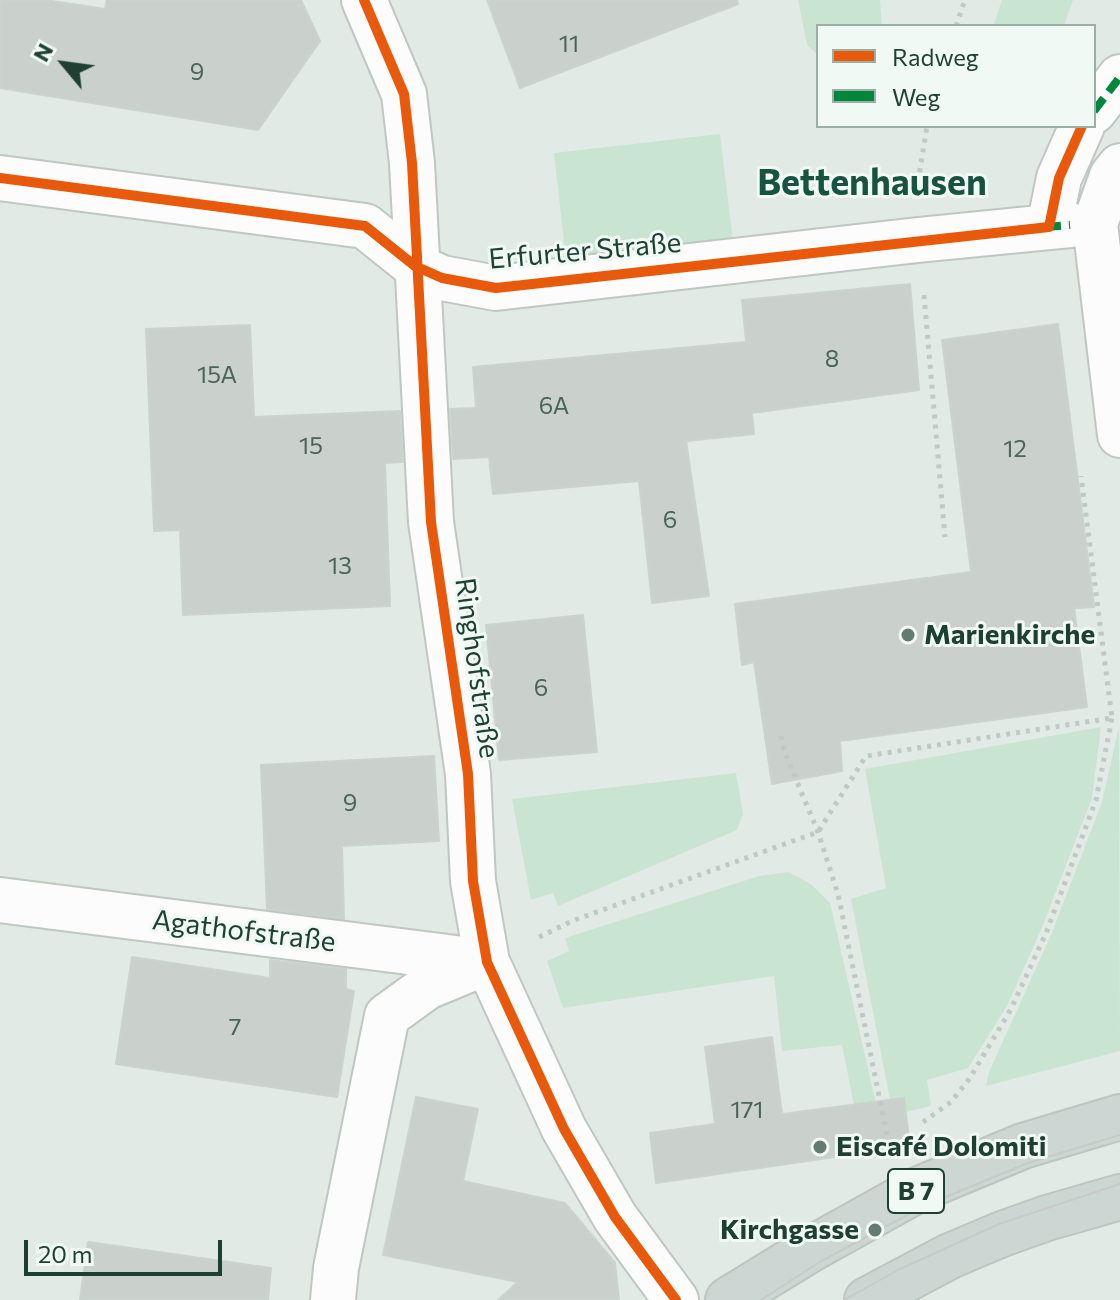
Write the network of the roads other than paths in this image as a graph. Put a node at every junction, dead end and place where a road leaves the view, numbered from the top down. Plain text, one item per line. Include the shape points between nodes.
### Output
1 (364, 0) edge
2 (1120, 77) edge
3 (1096, 108) edge
4 (1081, 128) edge
5 (1120, 166) edge
6 (0, 178) edge
7 (1071, 225) junction
8 (429, 272) junction
9 (1120, 435) edge
10 (0, 900) edge
11 (487, 962) junction
12 (1120, 1117) edge
13 (1120, 1197) edge
14 (333, 1300) edge
15 (676, 1300) edge
16 (728, 1300) edge
17 (867, 1300) edge

1 - 8 street, Ringhofstraße via 404,94
2 - 3 street
4 - 7 street via 1059,178
5 - 7 street
6 - 8 street, Erfurter Straße via 365,226
7 - 8 street, Erfurter Straße via 496,288
7 - 9 street
8 - 11 street, Ringhofstraße via 431,522 468,774 473,881
10 - 11 street, Agathofstraße
11 - 14 street via 427,987 387,1016
11 - 15 street, Ringhofstraße via 564,1129 615,1217
12 - 16 main road, B 7 via 1023,1146 917,1190
13 - 17 main road, B 7 via 1002,1234

